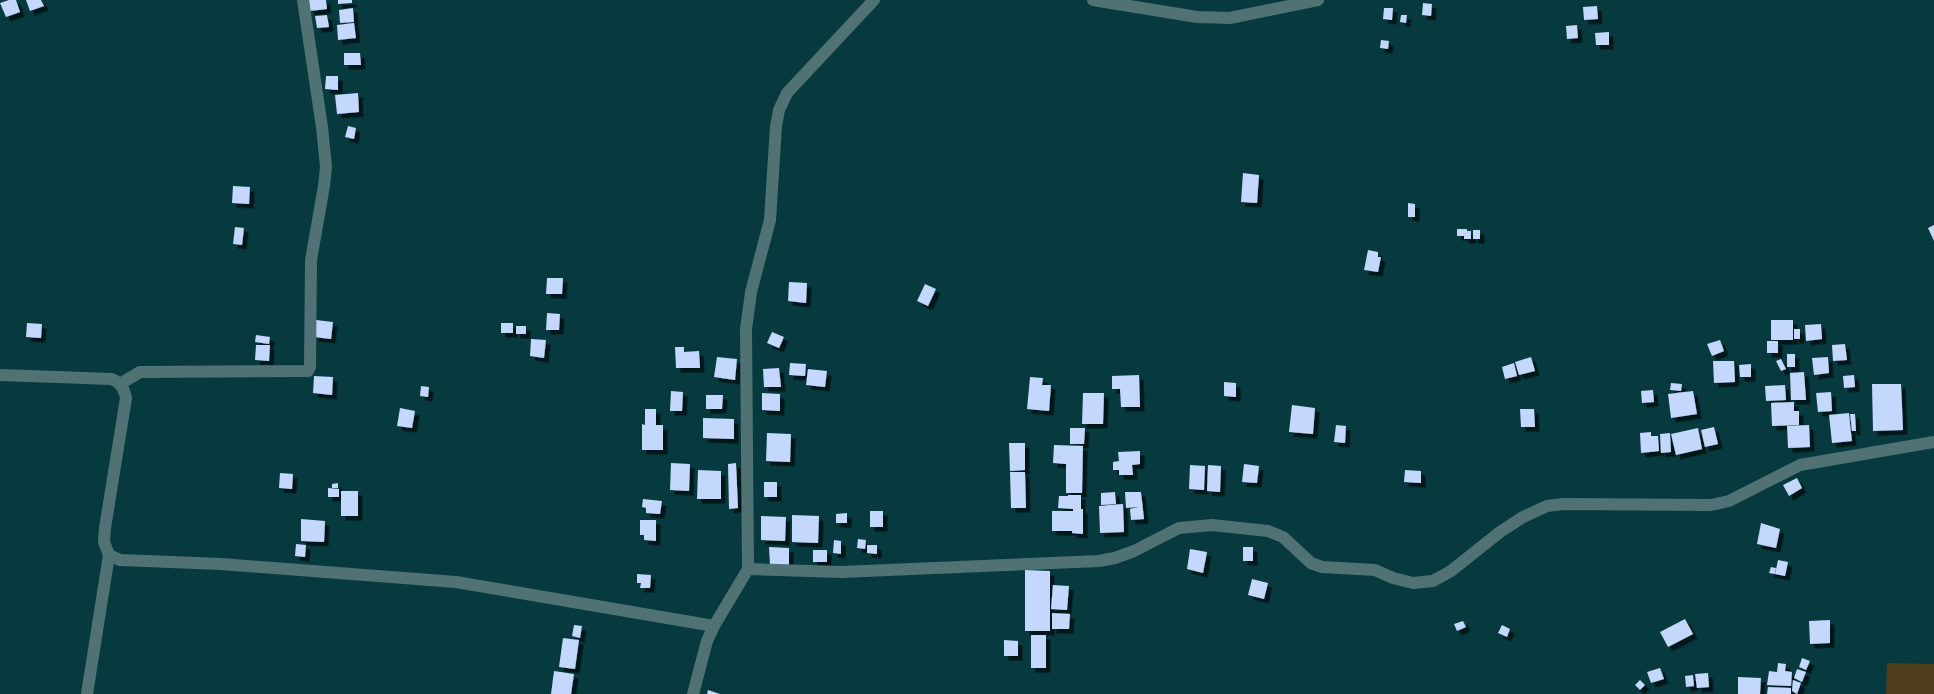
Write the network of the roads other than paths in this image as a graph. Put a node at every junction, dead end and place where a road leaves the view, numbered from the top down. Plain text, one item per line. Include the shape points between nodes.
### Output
1 (303, 0) edge
2 (874, 0) edge
3 (1093, 0) edge
4 (1318, 0) edge
5 (0, 375) edge
6 (120, 384) junction
7 (1934, 442) edge
8 (109, 555) junction
9 (748, 569) junction
10 (714, 626) junction
11 (87, 694) edge
12 (693, 694) edge

1 - 6 street via 326,167 311,260 310,367 308,371 140,372
2 - 9 street via 787,93 779,110 770,220 751,292 746,329
3 - 4 street via 1197,17 1230,18
5 - 6 street via 112,379
6 - 8 street via 126,398 105,528 104,542
7 - 9 street via 1800,465 1729,501 1711,505 1547,506 1523,516 1451,570 1432,581 1413,584 1374,570 1322,567 1303,556 1283,536 1268,531 1212,525 1179,528 1134,551 1099,561 841,572
8 - 10 street via 120,560 221,564 456,582
8 - 11 street
9 - 10 street
10 - 12 street

